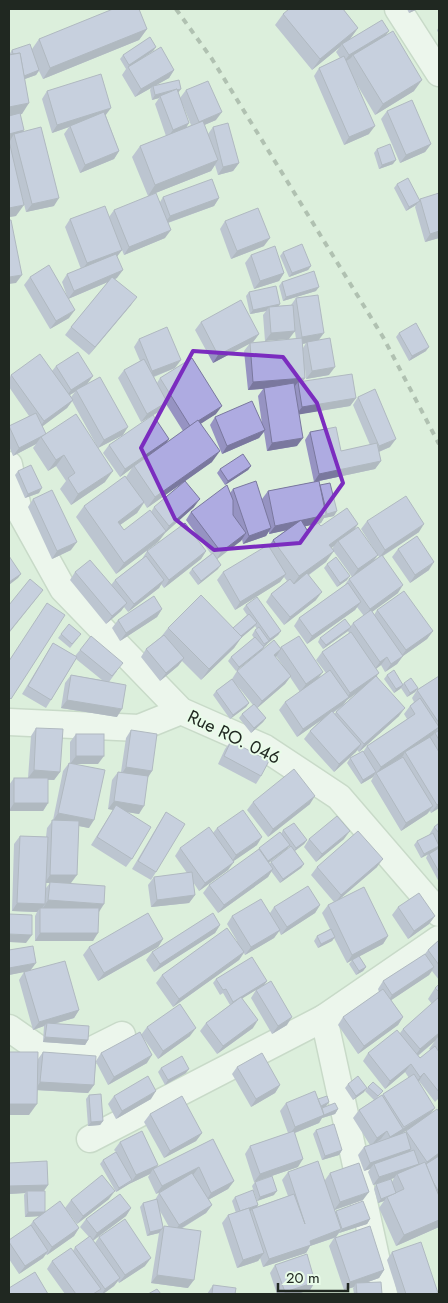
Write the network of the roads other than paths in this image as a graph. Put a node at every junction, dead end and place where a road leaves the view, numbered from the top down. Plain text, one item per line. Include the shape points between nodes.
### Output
1 (398, 9) edge
2 (439, 73) edge
3 (9, 465) edge
4 (181, 711) junction
5 (9, 722) edge
6 (439, 913) edge
7 (439, 939) edge
8 (324, 1018) junction
9 (9, 1028) edge
10 (122, 1035) dead end
11 (90, 1139) dead end
12 (384, 1294) edge

1 - 2 street
3 - 4 street, Rue RO. 046 via 18,508 62,589
4 - 5 street via 139,728
4 - 6 street, Rue RO. 046 via 265,748 339,797
7 - 8 street
8 - 11 street
8 - 12 street
9 - 10 street via 39,1049 84,1054

